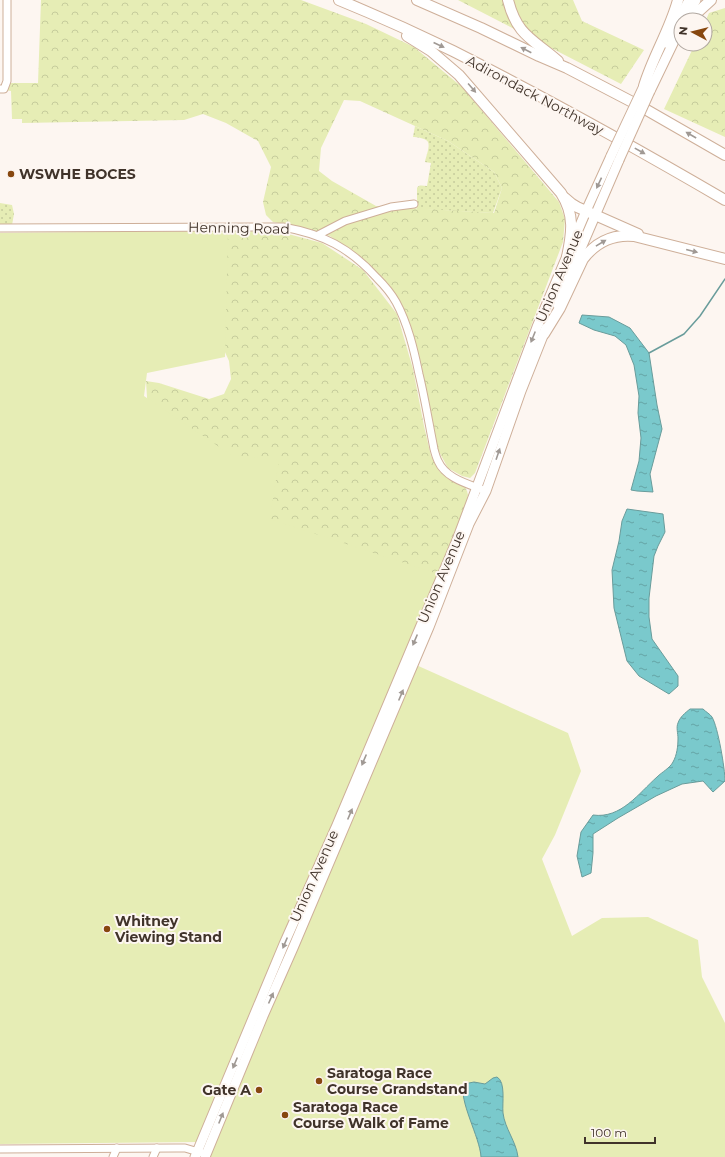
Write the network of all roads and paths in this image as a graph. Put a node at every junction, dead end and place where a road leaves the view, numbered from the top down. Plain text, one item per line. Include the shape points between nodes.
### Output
1 (7, 0) edge
2 (334, 0) edge
3 (340, 0) edge
4 (417, 0) edge
5 (508, 0) edge
6 (678, 0) edge
7 (689, 0) edge
8 (696, 0) edge
9 (711, 0) edge
10 (689, 12) edge
11 (698, 12) edge
12 (673, 41) edge
13 (567, 68) junction
14 (645, 88) junction
15 (2, 89) edge
16 (723, 153) edge
17 (561, 193) junction
18 (725, 200) edge
19 (414, 204) dead end
20 (591, 213) junction
21 (0, 228) edge
22 (318, 236) junction
23 (659, 242) junction
24 (567, 257) junction
25 (725, 260) edge
26 (544, 334) junction
27 (481, 489) junction
28 (117, 1148) junction
29 (157, 1148) junction
30 (0, 1149) edge
31 (17, 1149) junction
32 (201, 1155) edge
33 (17, 1157) edge
34 (113, 1157) edge
35 (153, 1157) edge

1 - 15 street via 7,81
2 -> 17 highway via 418,42 450,66
3 -> 18 highway, Adirondack Northway via 452,51 524,88
13 -> 4 highway
5 - 13 highway via 514,19 522,31
6 - 14 highway
7 - 14 main road, Union Avenue
8 - 10 main road
9 - 11 highway
12 - 14 main road, Union Avenue
16 -> 13 highway
14 - 20 main road, Union Avenue, bridge
17 - 20 highway via 572,204
17 - 24 highway via 572,220
19 - 22 street via 391,207 345,221
20 - 23 highway
20 - 24 main road, Union Avenue
20 - 26 main road, Union Avenue
21 - 22 street, Henning Road via 283,227
22 - 27 street, Henning Road via 353,255 387,289 396,302 412,343 438,462 453,477
23 -> 25 highway
26 -> 23 highway via 560,308 583,259 595,246 608,239 623,236
24 -> 27 main road, Union Avenue via 532,341
27 -> 26 main road, Union Avenue
27 - 32 main road, Union Avenue via 429,628 299,934
28 - 29 street
28 - 31 street
28 - 34 street
29 - 32 street via 176,1148
29 - 35 street
30 - 31 street
31 - 33 street

